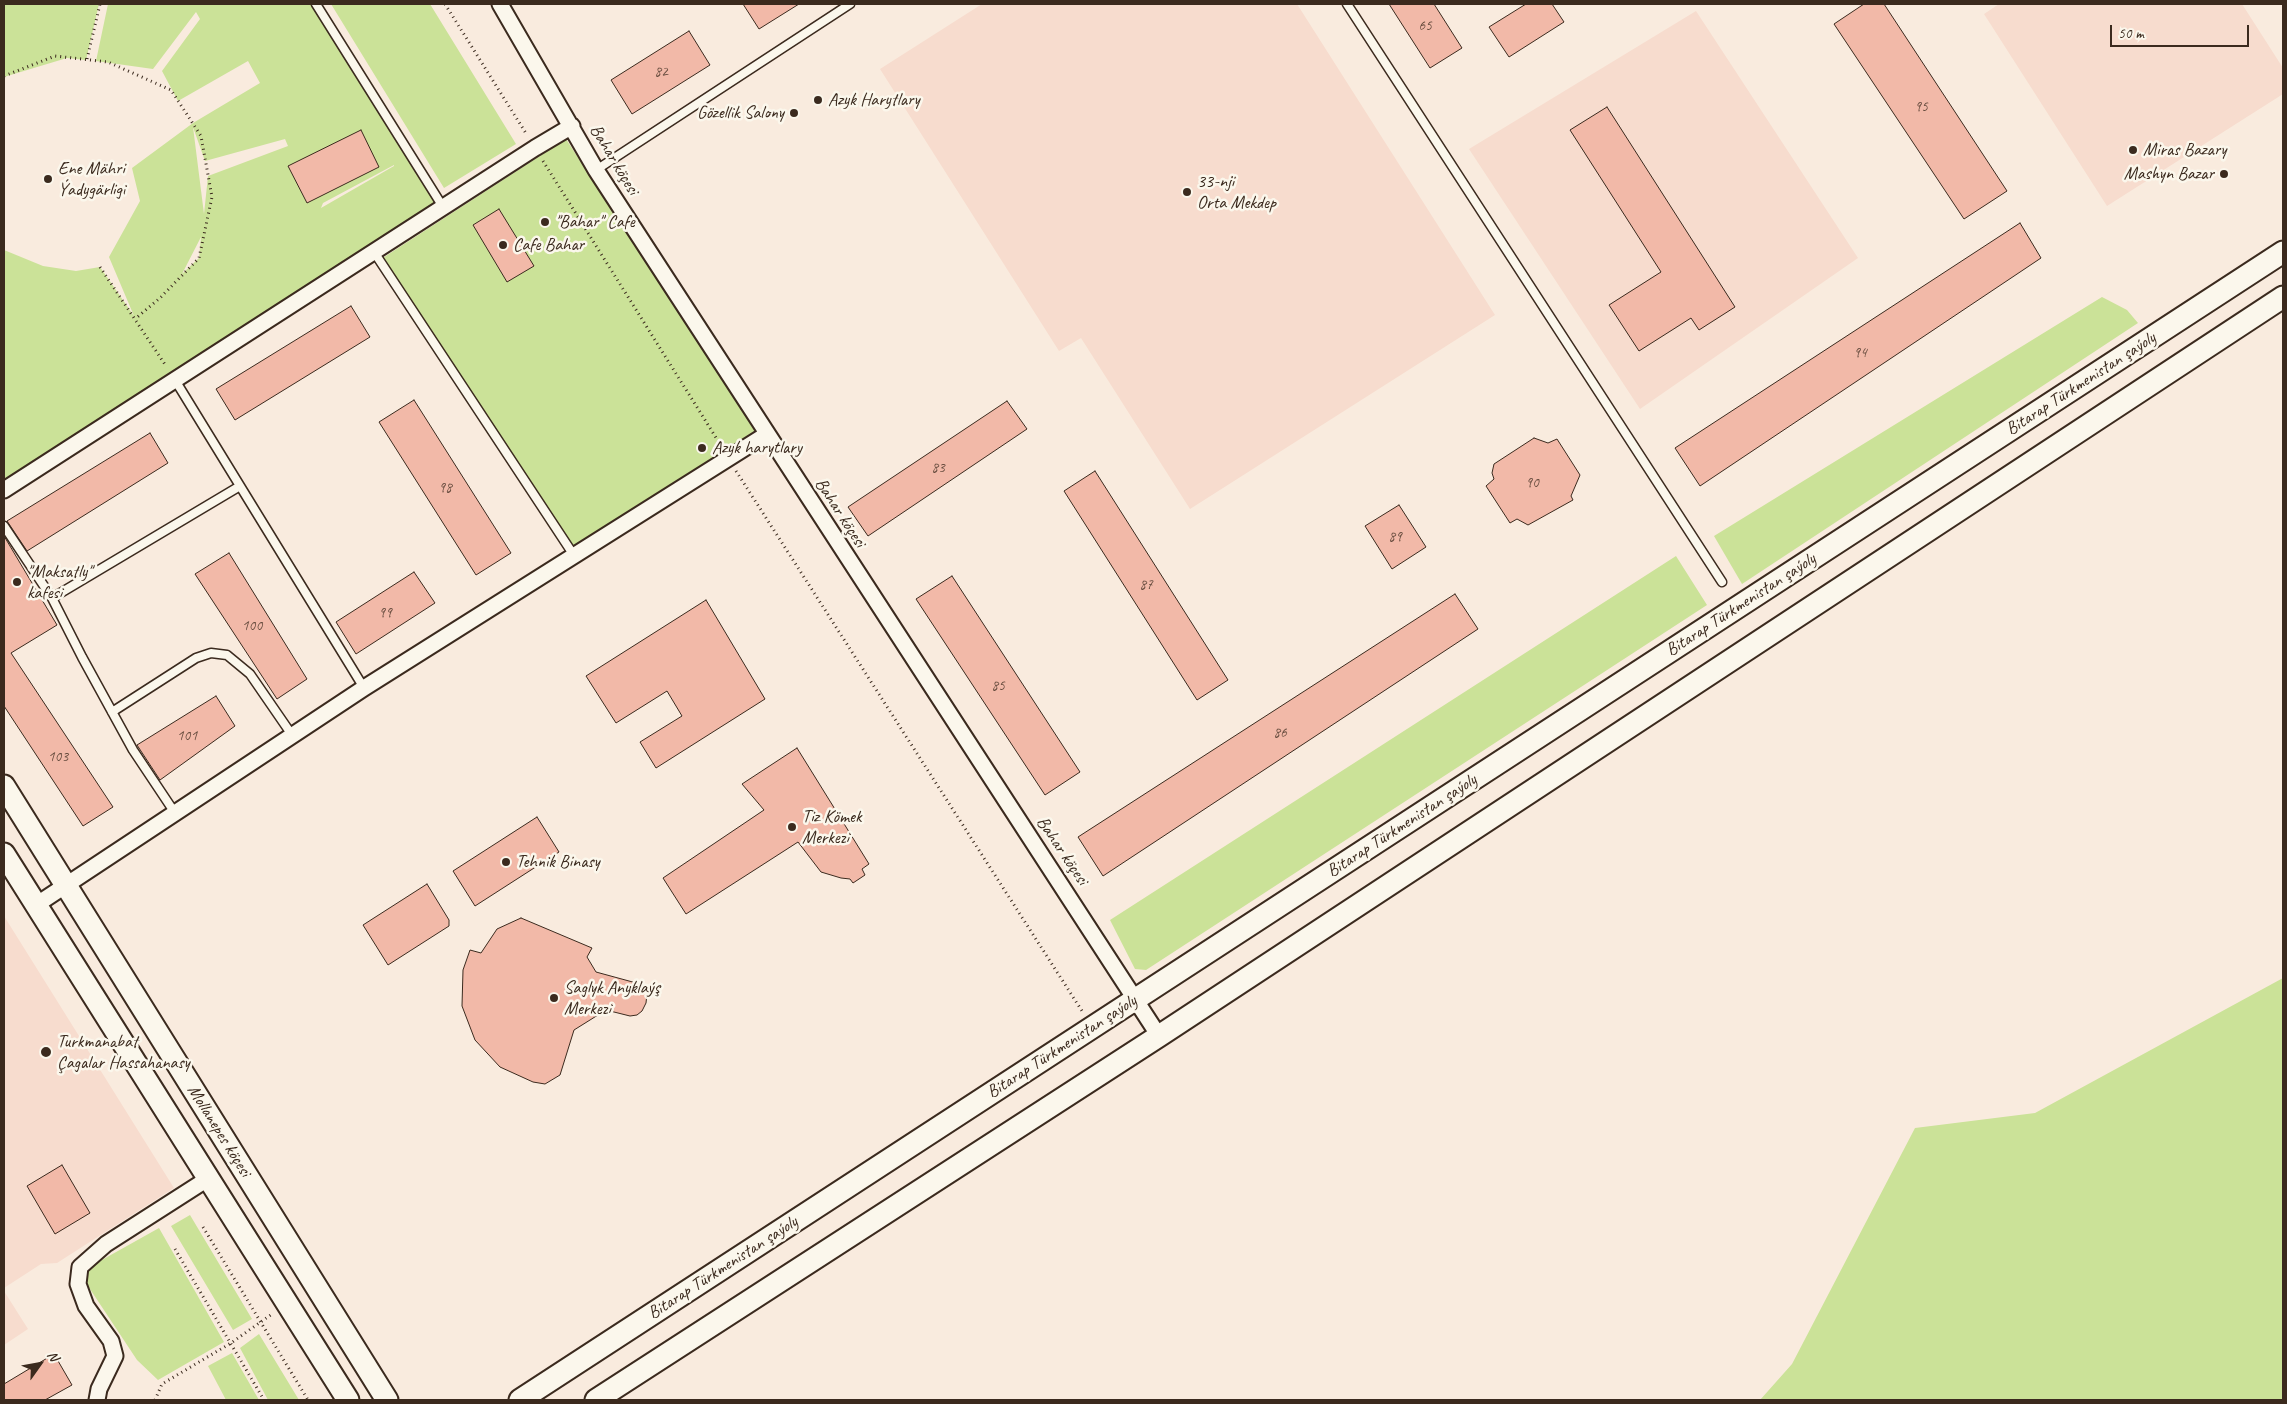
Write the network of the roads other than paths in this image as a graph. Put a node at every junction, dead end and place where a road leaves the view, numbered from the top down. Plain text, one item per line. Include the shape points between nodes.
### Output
1 (316, 4) edge
2 (500, 4) edge
3 (850, 4) edge
4 (1347, 4) edge
5 (572, 126) junction
6 (596, 170) junction
7 (444, 207) junction
8 (374, 252) junction
9 (2283, 252) edge
10 (2283, 297) edge
11 (175, 380) junction
12 (768, 434) junction
13 (240, 486) junction
14 (4, 490) edge
15 (4, 526) edge
16 (575, 556) junction
17 (1722, 582) dead end
18 (52, 598) junction
19 (364, 688) junction
20 (112, 712) junction
21 (292, 736) junction
22 (4, 786) edge
23 (175, 813) junction
24 (4, 854) edge
25 (66, 886) junction
26 (36, 905) junction
27 (1136, 1000) junction
28 (1159, 1036) junction
29 (209, 1178) junction
30 (97, 1400) edge
31 (348, 1400) edge
32 (387, 1400) edge
33 (520, 1400) edge
34 (596, 1400) edge

1 - 7 lane
2 - 5 street, Bahar köçesi
3 - 6 lane
4 - 17 lane
5 - 6 street, Bahar köçesi
5 - 7 street
6 - 12 street, Bahar köçesi
7 - 8 street
8 - 11 street
8 - 16 lane
9 - 27 main road, Bitarap Türkmenistan şaýoly
10 - 28 main road
11 - 13 lane
11 - 14 street
12 - 16 street
12 - 27 street, Bahar köçesi
13 - 18 lane
13 - 19 lane
15 - 18 lane
16 - 19 street
18 - 20 lane
19 - 21 street
20 - 21 lane via 196,658 211,653 227,655 250,674
20 - 23 lane
21 - 23 street
22 - 25 main road, Mollanepes köçesi
23 - 25 street
24 - 26 main road, Mollanepes köçesi
25 - 26 street
25 - 32 main road, Mollanepes köçesi
26 - 29 main road, Mollanepes köçesi
27 - 28 street, Bahar köçesi
27 - 33 main road, Bitarap Türkmenistan şaýoly
28 - 34 main road
29 - 30 street via 106,1244 80,1267 78,1284 86,1306 111,1341 115,1356 99,1388
29 - 31 main road, Mollanepes köçesi

